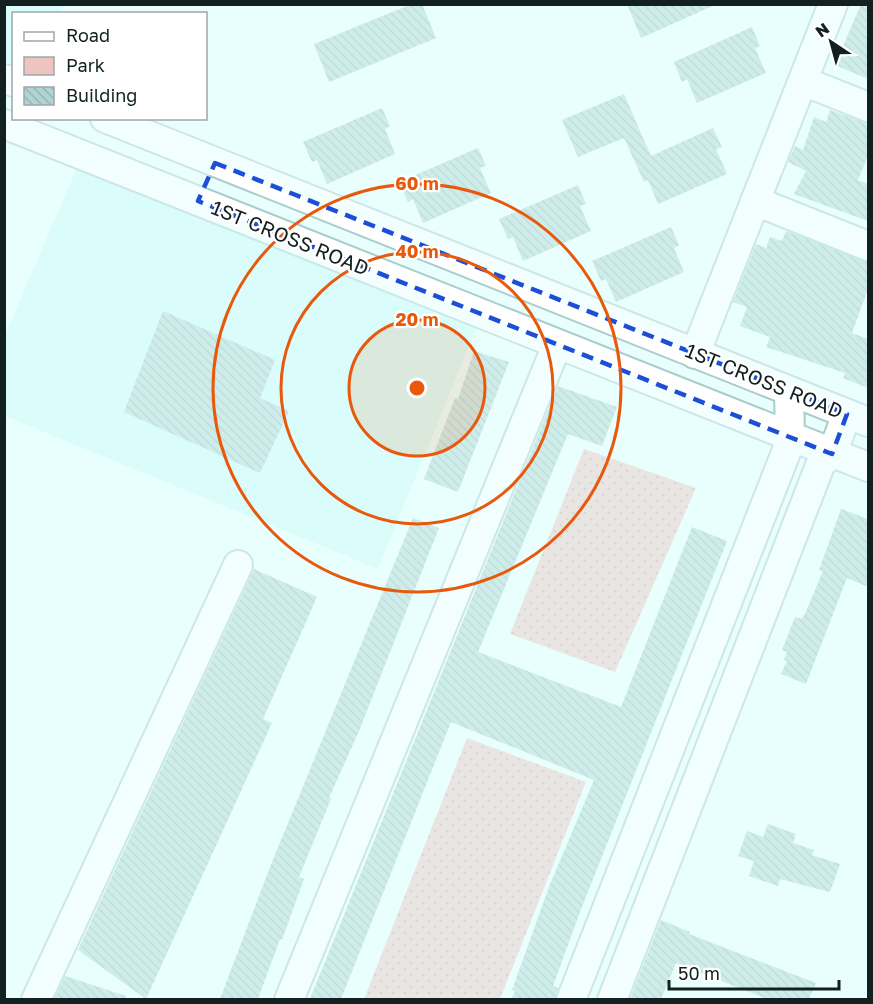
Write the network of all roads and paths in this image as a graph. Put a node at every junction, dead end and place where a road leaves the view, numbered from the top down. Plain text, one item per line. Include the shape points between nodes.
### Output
1 (833, 4) edge
2 (803, 81) junction
3 (868, 107) edge
4 (110, 120) edge
5 (4, 124) edge
6 (215, 162) junction
7 (198, 201) junction
8 (755, 201) junction
9 (868, 246) edge
10 (566, 348) junction
11 (695, 354) junction
12 (789, 392) junction
13 (858, 418) edge
14 (790, 438) junction
15 (832, 454) junction
16 (868, 467) edge
17 (238, 565) dead end
18 (36, 999) edge
19 (289, 999) edge
20 (571, 999) edge
21 (612, 999) edge

1 - 2 street
2 - 3 street
2 - 8 street
4 - 6 street, 1ST CROSS ROAD
5 - 7 street, 1ST CROSS ROAD
6 - 7 street
6 - 11 street, 1ST CROSS ROAD
7 - 10 street, 1ST CROSS ROAD
8 - 9 street
8 - 11 street
10 - 14 street, 1ST CROSS ROAD
10 - 19 street
11 - 12 street, 1ST CROSS ROAD
12 - 13 street, 1ST CROSS ROAD
12 - 14 street
13 - 15 street
14 - 15 street, 1ST CROSS ROAD
14 - 20 street
15 - 16 street, 1ST CROSS ROAD
15 - 21 street via 821,464
17 - 18 street

